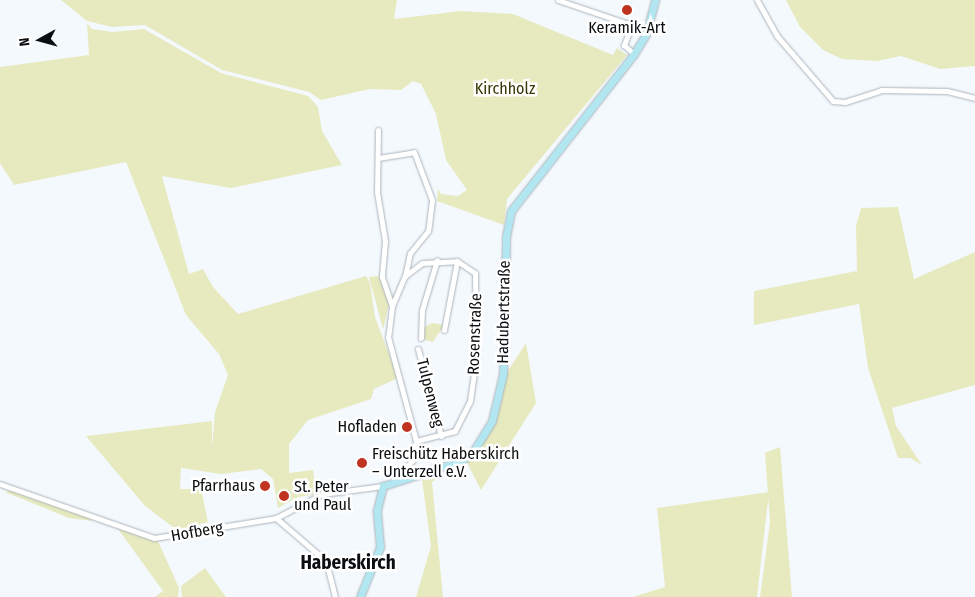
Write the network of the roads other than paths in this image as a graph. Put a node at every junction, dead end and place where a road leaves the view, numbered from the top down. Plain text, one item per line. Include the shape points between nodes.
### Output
1 (558, 0) edge
2 (655, 0) edge
3 (757, 0) edge
4 (634, 54) junction
5 (975, 98) edge
6 (378, 130) dead end
7 (378, 158) junction
8 (437, 260) junction
9 (458, 262) junction
10 (404, 276) junction
11 (392, 306) junction
12 (444, 330) dead end
13 (420, 338) dead end
14 (418, 350) dead end
15 (441, 436) junction
16 (416, 441) junction
17 (394, 480) junction
18 (0, 484) edge
19 (383, 486) junction
20 (276, 518) junction
21 (335, 597) edge
22 (360, 597) edge

1 - 4 street via 632,25 624,45
2 - 4 street, Hadubertstraße via 646,34
3 - 5 street via 777,36 833,101 845,102 880,90 947,91
4 - 17 street, Hadubertstraße via 511,211 506,237 503,374 498,404 482,440 449,466
6 - 7 street
7 - 10 street via 414,152 432,200 428,231 410,252
7 - 11 street via 377,192 385,241 382,277
8 - 9 street
8 - 10 street via 422,264
8 - 13 street, Tulpenweg via 422,310
9 - 12 street
9 - 15 street, Rosenstraße via 476,276 476,360 466,414 455,430
10 - 11 street
11 - 16 street via 389,341
14 - 15 street, Tulpenweg
15 - 16 street, Rosenstraße
16 - 17 street via 413,460
17 - 19 street, Hadubertstraße
18 - 20 street, Hofberg via 118,527 160,538
19 - 20 street, Hofberg via 318,495
19 - 22 street via 377,510 380,547
20 - 21 street via 326,561

